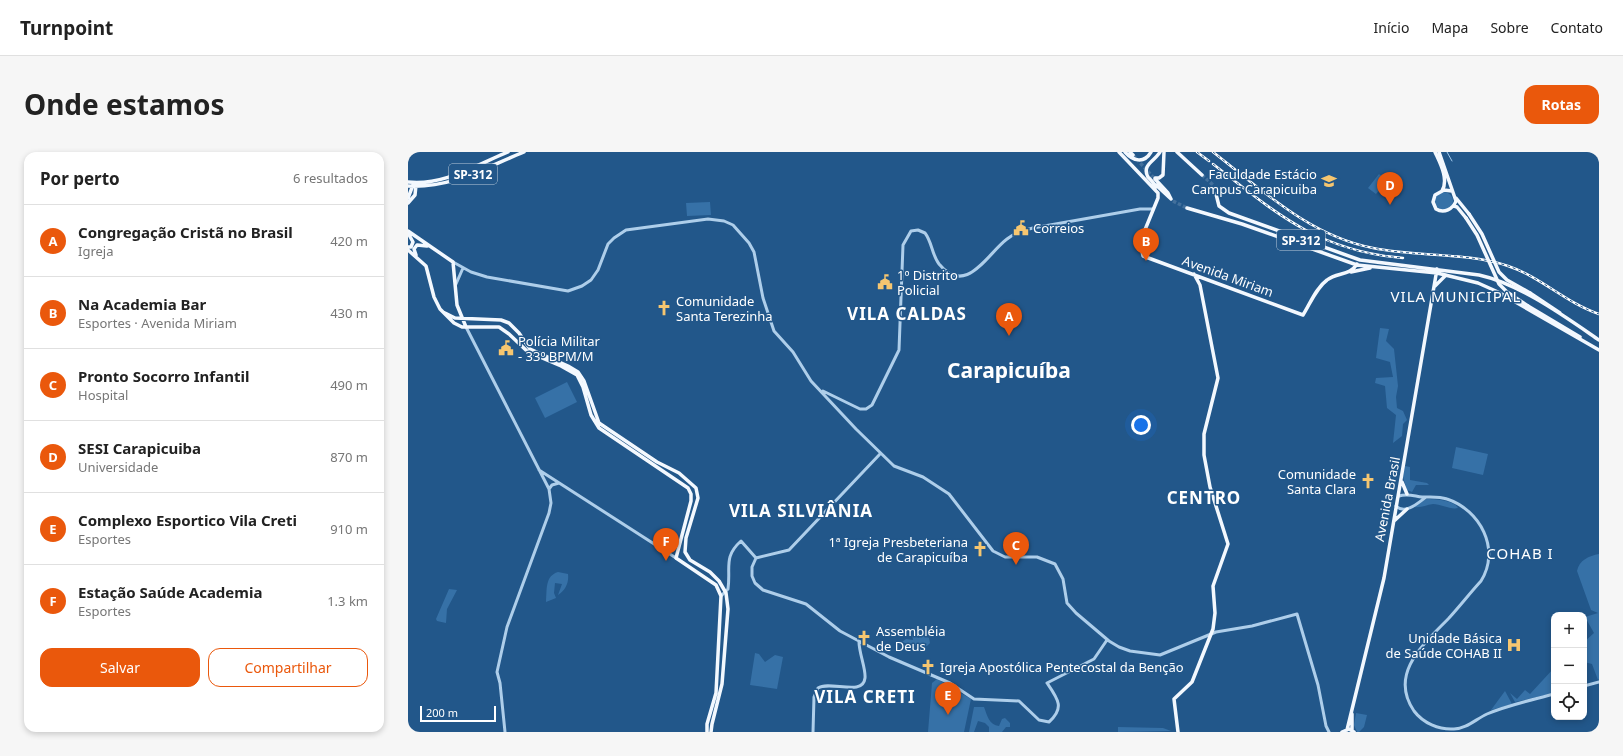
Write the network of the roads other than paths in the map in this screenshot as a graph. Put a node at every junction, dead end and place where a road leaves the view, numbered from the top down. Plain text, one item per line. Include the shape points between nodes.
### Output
1 (508, 152) edge
2 (524, 152) edge
3 (1119, 152) edge
4 (1125, 152) edge
5 (1151, 152) edge
6 (1160, 152) edge
7 (1164, 152) edge
8 (1177, 152) edge
9 (1435, 152) edge
10 (1439, 152) edge
11 (1202, 175) tunnel mouth
12 (1154, 179) junction
13 (408, 182) edge
14 (415, 184) junction
15 (408, 186) edge
16 (428, 186) junction
17 (1157, 190) junction
18 (1442, 191) junction
19 (1452, 191) junction
20 (1216, 194) tunnel mouth
21 (411, 196) edge
22 (1456, 197) junction
23 (1172, 200) tunnel mouth
24 (408, 203) edge
25 (1454, 206) junction
26 (1187, 208) tunnel mouth
27 (1153, 209) junction
28 (408, 232) edge
29 (430, 247) junction
30 (408, 249) edge
31 (416, 257) junction
32 (1360, 260) junction
33 (453, 262) junction
34 (1357, 265) junction
35 (1371, 267) junction
36 (463, 268) junction
37 (1437, 271) junction
38 (1350, 272) junction
39 (1194, 274) junction
40 (1446, 275) junction
41 (1208, 279) junction
42 (456, 284) junction
43 (1200, 285) junction
44 (1434, 287) junction
45 (442, 311) junction
46 (462, 318) junction
47 (1569, 320) junction
48 (509, 324) junction
49 (466, 327) junction
50 (514, 328) junction
51 (504, 330) junction
52 (509, 334) junction
53 (1599, 340) edge
54 (1590, 344) junction
55 (1599, 350) edge
56 (821, 391) junction
57 (597, 423) junction
58 (880, 454) junction
59 (539, 470) junction
60 (682, 475) junction
61 (1401, 482) junction
62 (560, 483) junction
63 (683, 484) junction
64 (549, 489) junction
65 (1407, 494) junction
66 (1399, 496) junction
67 (1414, 496) junction
68 (1426, 497) junction
69 (1415, 505) junction
70 (1396, 506) junction
71 (1407, 509) junction
72 (1393, 522) junction
73 (677, 553) junction
74 (686, 555) junction
75 (676, 558) junction
76 (756, 558) junction
77 (682, 562) junction
78 (726, 593) junction
79 (722, 596) junction
80 (1211, 635) junction
81 (1108, 640) junction
82 (859, 642) junction
83 (1599, 682) edge
84 (1587, 685) edge
85 (1551, 695) edge
86 (1353, 709) junction
87 (1347, 730) junction
88 (1353, 731) edge
89 (504, 732) edge
90 (707, 732) edge
91 (711, 732) edge
92 (813, 732) edge
93 (1178, 732) edge
94 (1330, 732) edge
95 (1342, 732) edge

1 - 14 main road, SP-312 via 452,176
2 - 16 main road, SP-312 via 452,182
3 - 17 main road
4 - 5 main road via 1137,160 1146,158
6 - 12 main road via 1147,167 1148,176
7 - 12 main road via 1163,175
8 - 11 main road
9 - 18 main road via 1444,177 1445,187
10 - 19 main road
12 - 17 main road
12 - 23 main road
13 - 14 main road, SP-312
14 - 15 main road, SP-312
14 - 16 main road, SP-312
14 - 21 main road
16 - 21 main road
17 - 27 main road via 1158,198
18 - 19 main road
18 - 25 main road via 1434,197 1435,207 1443,211
19 - 22 main road
20 - 32 main road, SP-312 via 1220,208
21 - 24 main road
22 - 25 main road
22 - 47 main road, bridge via 1482,234 1501,274
25 - 54 main road, bridge via 1466,218 1477,236 1499,284 1528,306
26 - 34 main road, SP-312 via 1242,224
27 - 39 main road, Avenida Miriam via 1140,242 1142,254
27 - 56 street via 1110,214 1018,233 1004,241 975,270 963,276 948,272 940,265 925,233 911,231 903,245 899,350 872,405 860,409
28 - 29 main road
28 - 30 main road via 413,242
29 - 31 main road via 417,245 414,249
29 - 33 main road
30 - 31 main road
31 - 45 main road via 428,268 431,290
32 - 34 main road
32 - 37 main road, SP-312
33 - 36 street
33 - 42 main road
34 - 35 main road, SP-312
34 - 38 main road
35 - 37 main road, SP-312
35 - 38 main road
36 - 42 street
36 - 56 street via 487,277 568,291 591,280 598,270 608,244 626,230 697,220 724,222 740,230 749,243 754,252 760,286 772,327
37 - 40 main road, SP-312
37 - 44 main road, Avenida Brasil
37 - 47 main road, SP-312 via 1479,275 1498,280
38 - 41 main road, Avenida Miriam via 1334,276 1324,282 1303,315
39 - 41 main road, Avenida Miriam
39 - 43 main road
40 - 44 main road
40 - 54 main road, SP-312 via 1469,280 1498,292
41 - 43 main road
42 - 46 main road via 457,305
43 - 80 main road via 1218,378 1204,434 1204,455 1214,502 1228,541 1213,586 1215,613
44 - 61 main road, Avenida Brasil
45 - 46 main road via 451,317
45 - 49 main road via 454,323
46 - 48 main road via 501,320
46 - 49 main road
47 - 53 main road, SP-312
48 - 50 main road
48 - 51 main road
49 - 51 main road via 491,326
49 - 59 street
50 - 52 main road
50 - 57 main road via 530,349 578,372 584,381
51 - 52 main road
52 - 57 main road via 528,352 577,375
54 - 55 main road, SP-312
56 - 58 street
57 - 60 main road
57 - 63 main road via 606,433
58 - 76 street via 789,550
58 - 81 street via 894,466 920,475 949,494 988,547 998,554 1005,557 1044,558 1055,564 1063,579 1067,602 1079,616
59 - 62 street
59 - 64 street
60 - 63 main road via 679,474 677,477
60 - 74 main road via 696,488 698,498 686,538
61 - 65 main road
61 - 66 main road, Avenida Brasil
62 - 64 street via 552,485
62 - 75 street
63 - 73 main road via 688,488 692,498
64 - 89 street via 549,513 506,627 497,672
65 - 66 street
65 - 67 street
66 - 70 main road, Avenida Brasil
67 - 68 street
67 - 69 street
68 - 69 street
68 - 85 street via 1446,498 1472,514 1486,537 1487,559 1481,581 1423,644 1409,664 1406,689 1412,707 1430,724 1439,728 1455,729 1464,727 1487,714
69 - 71 street
70 - 71 street
70 - 72 main road, Avenida Brasil
71 - 72 main road
72 - 86 main road, Avenida Brasil via 1384,578
73 - 74 main road
73 - 75 main road
74 - 77 main road
74 - 78 main road via 693,563 714,575
75 - 77 main road
76 - 78 street via 741,541 729,558 729,586
76 - 82 street via 752,576 759,588 806,604 840,631
77 - 79 main road via 716,585
78 - 79 street
78 - 91 main road via 728,609 722,684
79 - 90 main road via 716,693
80 - 81 street via 1158,655 1124,649
80 - 93 main road via 1192,682 1174,699
80 - 94 street via 1297,614
81 - 82 street via 1091,661 1047,683 1059,706 1058,713 1049,722 1039,720 1019,701 974,699 950,683 914,669
82 - 92 street via 864,683 853,688 830,685 818,688 814,698
83 - 84 street
86 - 87 main road, Avenida Brasil
86 - 88 main road
87 - 88 main road
87 - 95 main road

